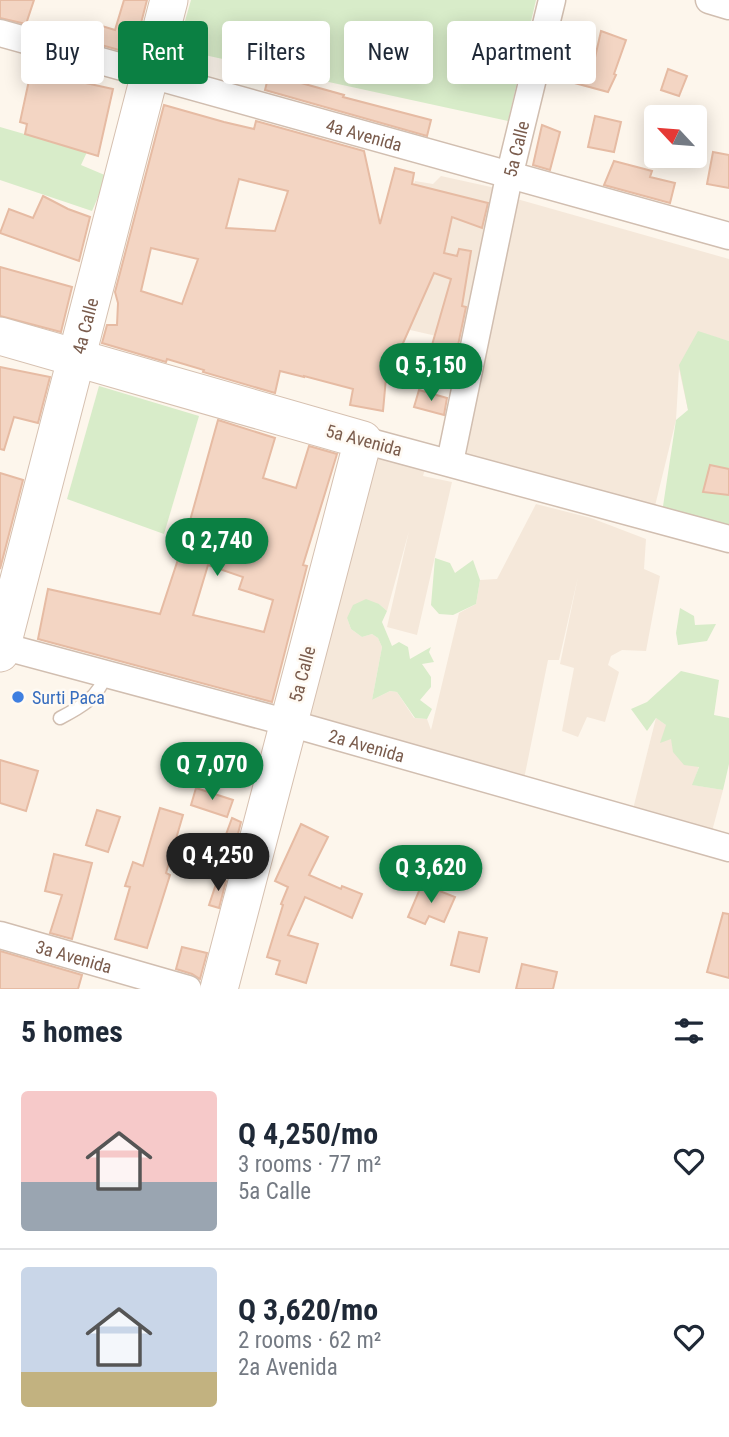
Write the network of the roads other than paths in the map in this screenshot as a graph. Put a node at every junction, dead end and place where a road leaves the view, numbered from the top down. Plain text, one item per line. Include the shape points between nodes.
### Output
1 (169, 0) edge
2 (552, 0) edge
3 (709, 0) edge
4 (729, 6) edge
5 (164, 21) edge
6 (0, 33) edge
7 (118, 65) edge
8 (147, 84) edge
9 (185, 84) edge
10 (509, 177) junction
11 (729, 236) edge
12 (0, 337) edge
13 (77, 357) junction
14 (363, 440) junction
15 (450, 462) junction
16 (729, 539) edge
17 (1, 650) edge
18 (106, 674) junction
19 (60, 718) dead end
20 (289, 723) junction
21 (729, 848) edge
22 (0, 934) edge
23 (188, 989) edge
24 (219, 989) edge

1 - 5 street, 4a Calle
2 - 10 street, 5a Calle
3 - 4 street
6 - 7 street, 4a Avenida
8 - 13 street, 4a Calle
9 - 10 street, 4a Avenida
10 - 11 street, 4a Avenida
10 - 15 street, 5a Calle
12 - 13 street, 5a Avenida
13 - 14 street, 5a Avenida
13 - 17 street, 4a Calle
14 - 15 street, 5a Avenida
14 - 20 street, 5a Calle
15 - 16 street, 5a Avenida
17 - 18 street, 2a Avenida
18 - 19 lane via 89,702
18 - 20 street, 2a Avenida
20 - 21 street, 2a Avenida
20 - 24 street, 5a Calle
22 - 23 street, 3a Avenida

